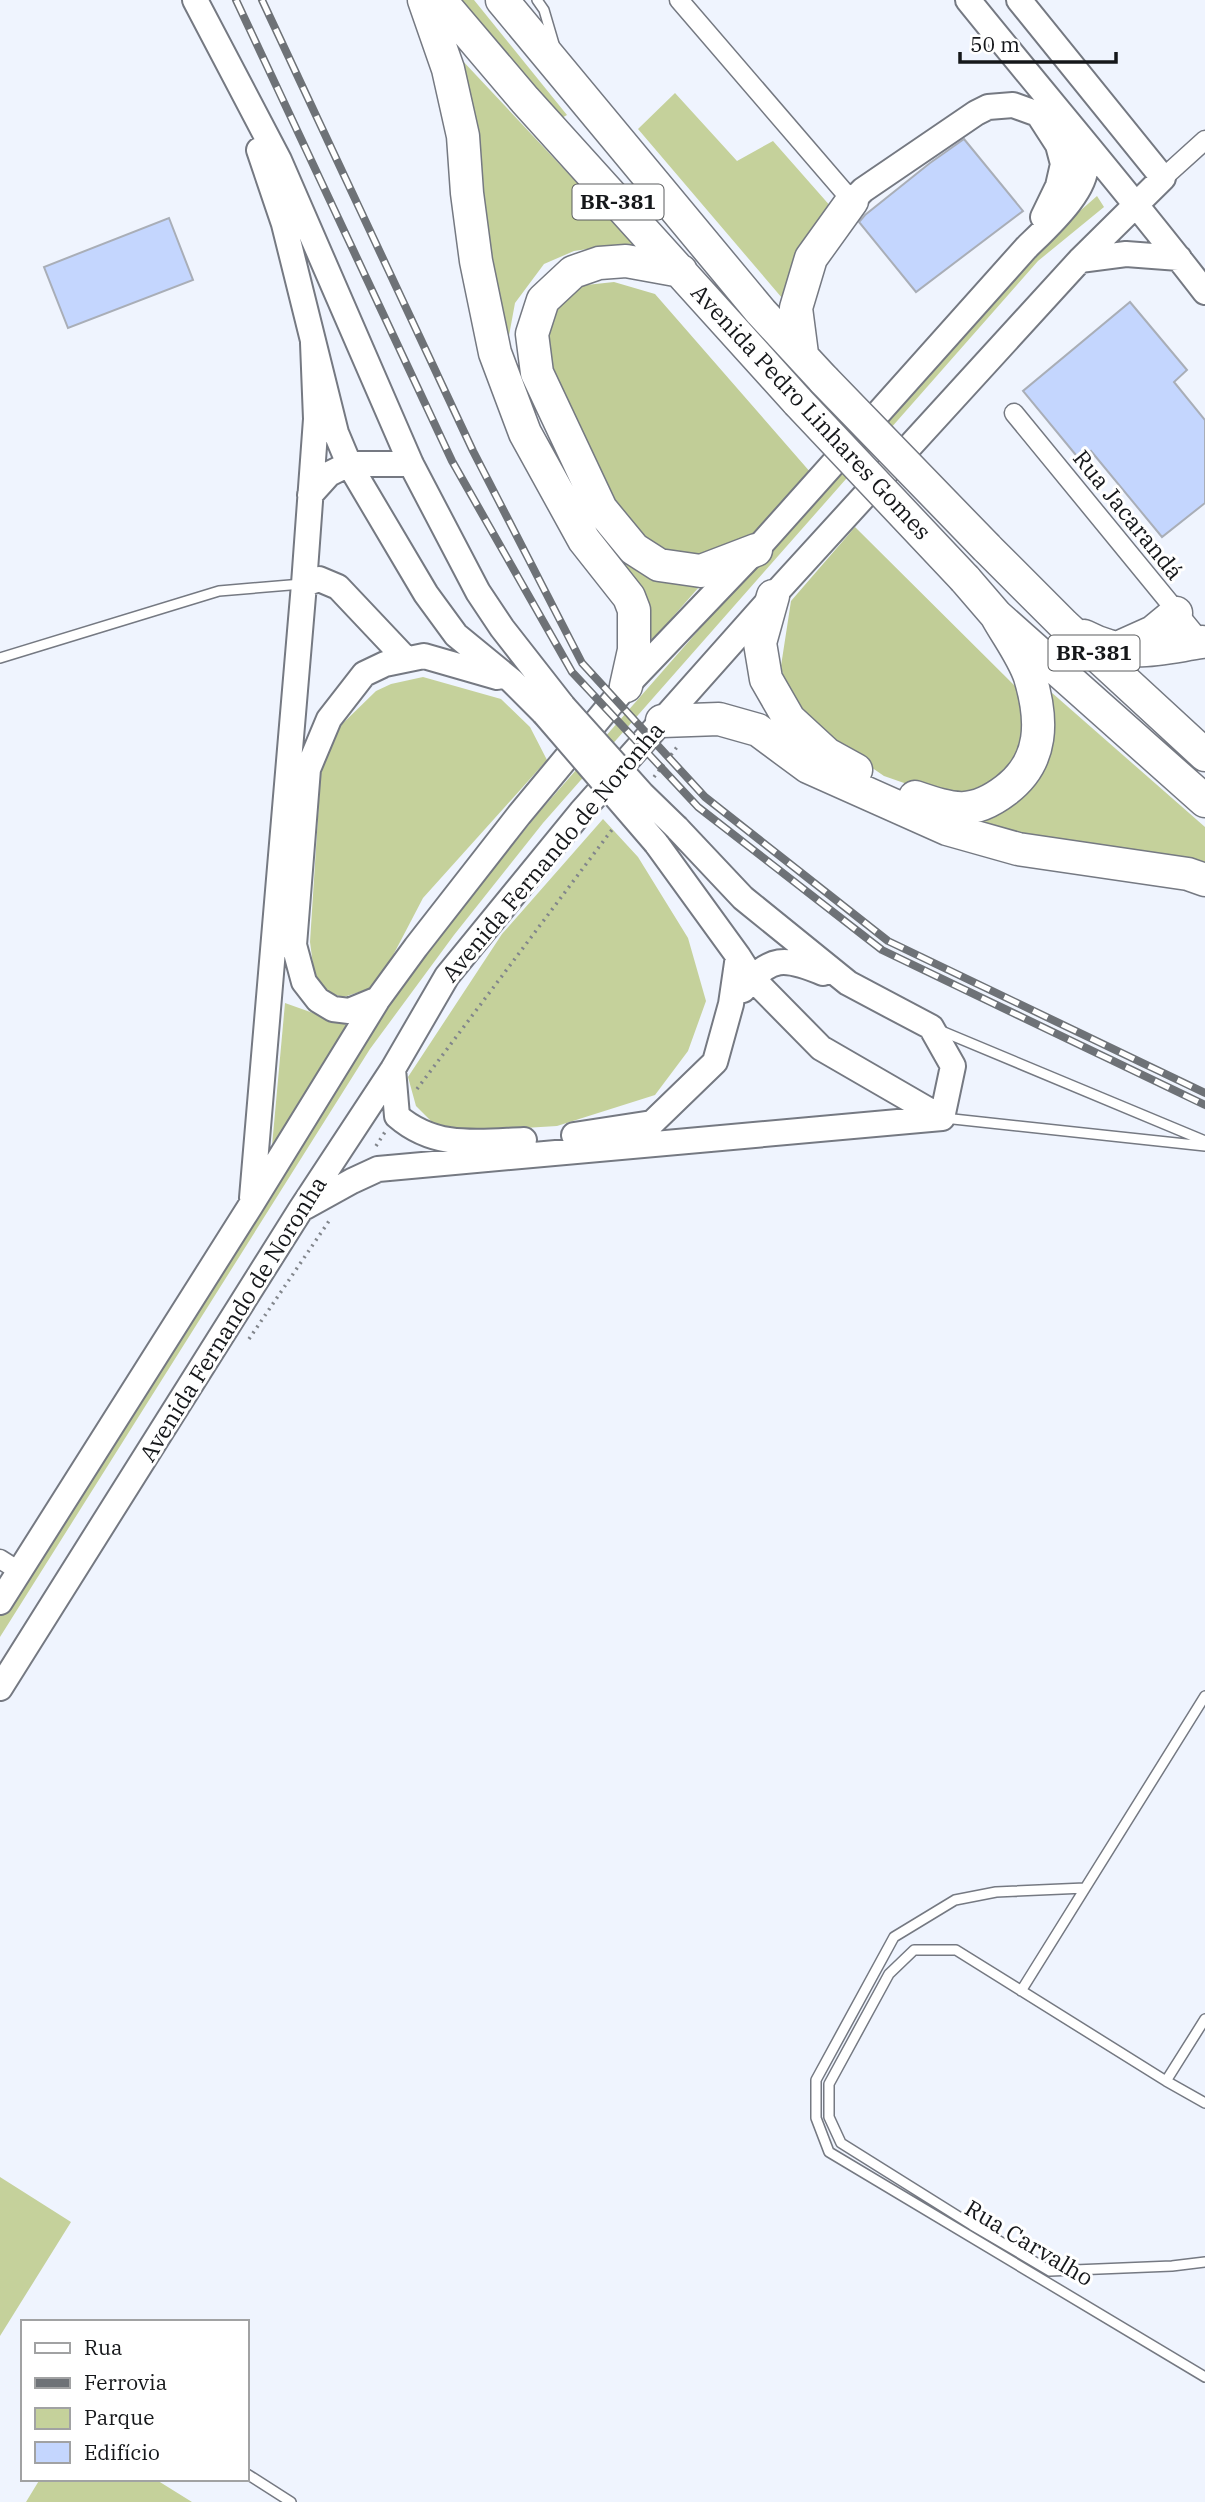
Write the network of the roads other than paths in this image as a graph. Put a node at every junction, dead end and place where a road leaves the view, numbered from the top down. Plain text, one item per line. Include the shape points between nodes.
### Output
1 (195, 0) edge
2 (424, 0) edge
3 (440, 0) edge
4 (502, 0) edge
5 (537, 0) edge
6 (679, 0) edge
7 (968, 0) edge
8 (1019, 0) edge
9 (232, 74) junction
10 (566, 79) junction
11 (1068, 125) junction
12 (1205, 141) edge
13 (1163, 178) junction
14 (852, 201) junction
15 (1138, 205) junction
16 (1026, 248) junction
17 (1179, 258) junction
18 (1080, 260) junction
19 (681, 271) junction
20 (1205, 292) edge
21 (313, 342) junction
22 (802, 354) junction
23 (1014, 413) dead end
24 (349, 464) junction
25 (411, 464) junction
26 (310, 495) junction
27 (756, 550) junction
28 (304, 584) junction
29 (478, 592) junction
30 (773, 596) junction
31 (1176, 613) junction
32 (996, 615) junction
33 (1064, 625) junction
34 (456, 635) junction
35 (1204, 643) edge
36 (1104, 647) junction
37 (0, 657) edge
38 (415, 657) junction
39 (512, 681) junction
40 (626, 686) junction
41 (553, 709) junction
42 (663, 721) junction
43 (1205, 755) edge
44 (1205, 801) edge
45 (1205, 880) edge
46 (738, 956) junction
47 (751, 978) junction
48 (848, 983) junction
49 (378, 999) junction
50 (732, 1004) junction
51 (931, 1027) junction
52 (393, 1069) junction
53 (942, 1118) junction
54 (1205, 1144) edge
55 (251, 1205) junction
56 (301, 1209) junction
57 (10, 1565) edge
58 (0, 1602) edge
59 (0, 1688) edge
60 (1205, 1696) edge
61 (1085, 1888) junction
62 (1021, 1991) junction
63 (1205, 2019) edge
64 (1166, 2081) junction
65 (1205, 2103) edge
66 (1205, 2262) edge
67 (1205, 2377) edge
68 (248, 2475) edge
69 (291, 2502) edge

1 - 9 main road
2 - 40 highway via 448,69 463,136 476,261 495,353 525,433 584,540 629,597 634,610 634,650
3 - 19 highway, Avenida Pedro Linhares Gomes / BR-381
4 - 10 highway, Avenida Pedro Linhares Gomes / BR-381
5 - 10 lane
6 - 14 street
7 - 11 main road
8 - 13 main road
9 - 21 main road via 284,224
9 - 25 main road via 279,160
10 - 22 highway, Avenida Pedro Linhares Gomes / BR-381 via 761,312
11 - 15 main road
11 - 16 main road via 1085,161 1082,181 1058,216
12 - 13 street
13 - 15 main road, Avenida Fernando de Noronha
14 - 16 main road via 976,113 988,107 1013,106 1038,114 1058,145 1063,164 1058,186
14 - 22 highway via 811,258 796,308
15 - 17 main road
15 - 18 main road, Avenida Fernando de Noronha
16 - 27 main road, Avenida Fernando de Noronha
17 - 18 main road via 1126,254
17 - 20 main road
18 - 30 main road, Avenida Fernando de Noronha
19 - 27 highway via 626,261 599,263 573,272 542,300 532,334 537,373 601,509 634,549 659,565 701,571
19 - 32 highway, Avenida Pedro Linhares Gomes / BR-381, bridge
21 - 24 main road via 336,433
21 - 26 main road via 316,419
22 - 33 highway, Avenida Pedro Linhares Gomes / BR-381, bridge
23 - 31 street, Rua Jacarandá
24 - 25 main road
24 - 26 main road via 329,474
24 - 34 main road via 426,594
25 - 29 main road
26 - 28 main road
27 - 40 main road, Avenida Fernando de Noronha
28 - 37 lane via 219,591
28 - 38 main road via 320,579 338,587
28 - 55 main road
29 - 34 main road
29 - 41 main road
30 - 32 highway via 760,643 766,679 789,719 827,754 888,787 951,809 992,801 1020,779 1030,766 1038,737 1029,675
30 - 42 main road, Avenida Fernando de Noronha
31 - 35 street, Rua Jacarandá
31 - 36 highway via 1153,632 1125,645
32 - 44 highway, Avenida Pedro Linhares Gomes / BR-381
33 - 36 highway
33 - 43 highway, Avenida Pedro Linhares Gomes / BR-381
34 - 38 main road
34 - 39 main road
35 - 36 highway via 1135,652
38 - 39 main road via 462,665
38 - 49 main road via 364,674 329,719 309,769 293,944 304,982 318,1000 333,1009 349,1011
39 - 41 main road
40 - 49 main road, Avenida Fernando de Noronha via 519,815
41 - 46 main road, bridge
41 - 48 main road, bridge via 743,898
42 - 45 highway via 719,719 758,730 808,766 947,829 1018,849
42 - 52 main road, Avenida Fernando de Noronha via 447,975
46 - 47 main road
46 - 50 main road
47 - 48 main road via 769,964 794,961
47 - 50 main road
47 - 53 main road via 821,1048
48 - 51 main road
49 - 55 main road, Avenida Fernando de Noronha
50 - 52 main road via 715,1062 652,1123 556,1138 455,1143 412,1130 397,1116
51 - 53 main road via 953,1066
51 - 54 lane
52 - 56 main road, Avenida Fernando de Noronha
53 - 54 lane
53 - 56 main road via 378,1170
55 - 57 main road, Avenida Fernando de Noronha
56 - 59 main road, Avenida Fernando de Noronha
57 - 58 main road, Avenida Fernando de Noronha
60 - 61 lane
61 - 62 lane
61 - 67 lane, Rua Carvalho via 996,1892 955,1900 894,1937 816,2080 816,2118 829,2152
62 - 64 lane
62 - 66 lane via 956,1950 914,1950 889,1974 829,2084 830,2117 841,2143 1050,2271
63 - 64 lane
64 - 65 lane
68 - 69 lane

